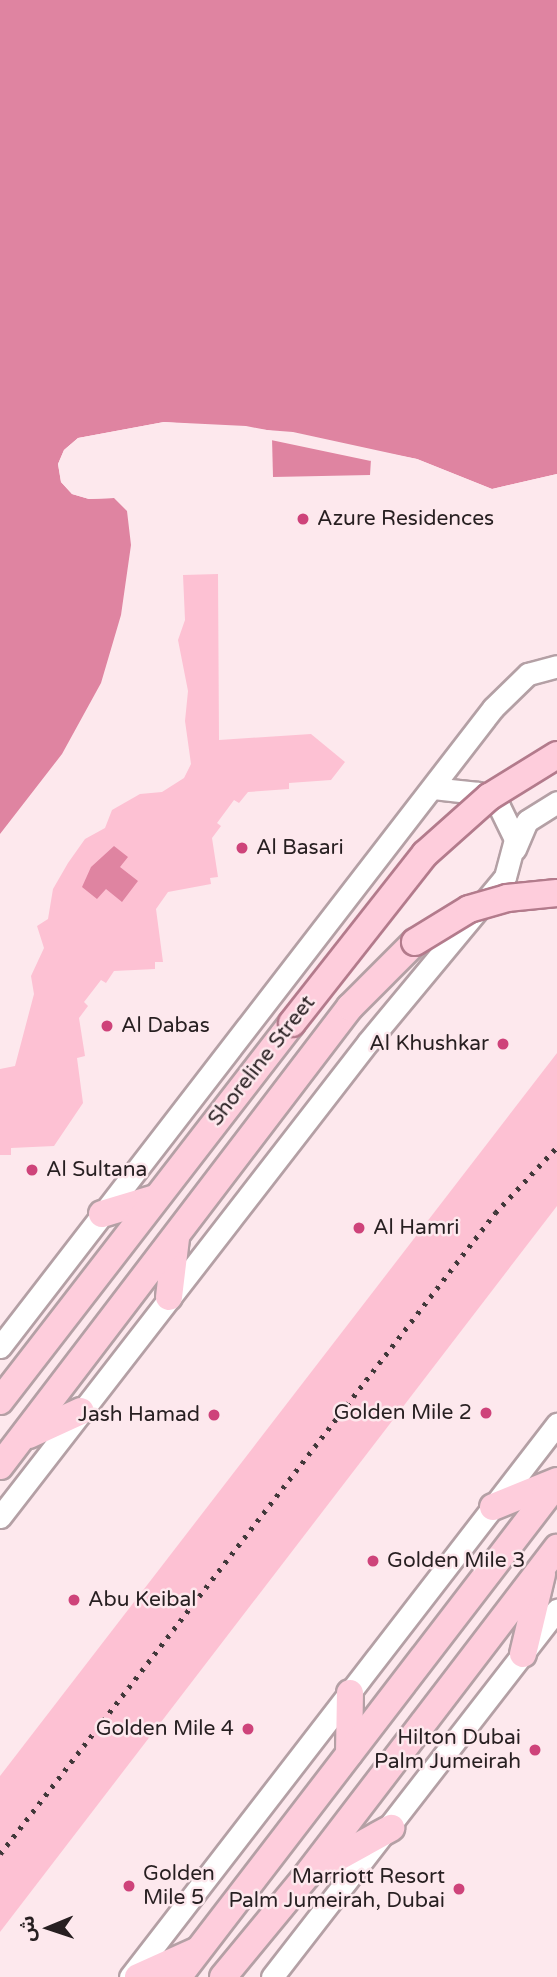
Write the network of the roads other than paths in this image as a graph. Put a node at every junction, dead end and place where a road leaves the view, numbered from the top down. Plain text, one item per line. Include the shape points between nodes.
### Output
1 (557, 666) edge
2 (557, 755) edge
3 (433, 788) junction
4 (557, 802) edge
5 (514, 851) junction
6 (557, 893) edge
7 (557, 907) edge
8 (415, 942) junction
9 (155, 1198) junction
10 (102, 1214) junction
11 (176, 1236) junction
12 (169, 1297) junction
13 (0, 1347) edge
14 (0, 1401) edge
15 (81, 1411) junction
16 (557, 1424) edge
17 (21, 1439) junction
18 (0, 1466) edge
19 (557, 1482) edge
20 (493, 1507) junction
21 (0, 1517) edge
22 (551, 1556) edge
23 (557, 1610) edge
24 (523, 1654) junction
25 (350, 1693) junction
26 (349, 1754) junction
27 (391, 1828) junction
28 (307, 1875) junction
29 (201, 1948) junction
30 (130, 1977) edge
31 (138, 1977) edge
32 (178, 1977) edge
33 (223, 1977) edge
34 (272, 1977) edge

1 - 3 street via 535,671 516,683
2 - 9 main road, Shoreline Street, bridge via 489,797 425,854
3 - 5 street via 478,793 499,806 512,826
3 - 10 street
4 - 5 street via 527,821
5 - 12 street via 501,884 368,1042
6 - 8 main road, Shoreline Street, bridge via 516,896 469,909
7 - 8 main road, bridge via 494,913
8 - 11 main road, Shoreline Street via 365,989
9 - 10 main road
9 - 14 main road, Shoreline Street
10 - 13 street
11 - 12 main road
11 - 17 main road, Shoreline Street
12 - 15 street
15 - 17 main road
15 - 21 street
16 - 20 street
17 - 18 main road, Shoreline Street
19 - 20 main road
19 - 26 main road
20 - 25 street
22 - 24 main road
22 - 28 main road
23 - 24 street
24 - 27 street
25 - 26 main road
25 - 30 street
26 - 29 main road
27 - 28 main road
27 - 34 street
28 - 33 main road
29 - 31 main road
29 - 32 main road

